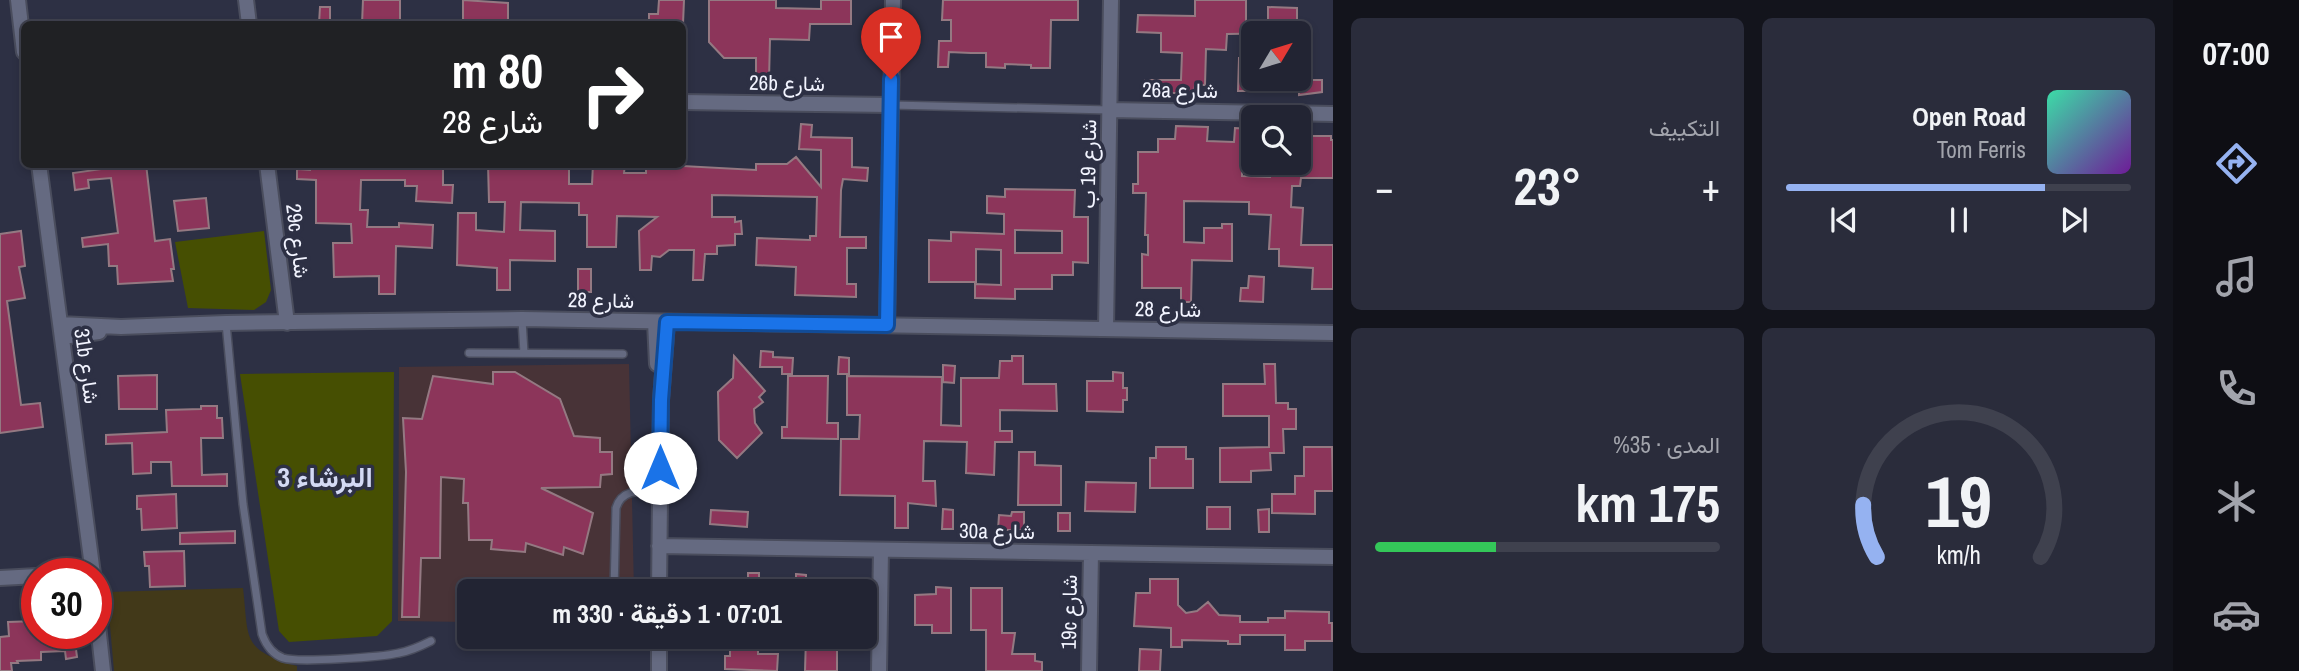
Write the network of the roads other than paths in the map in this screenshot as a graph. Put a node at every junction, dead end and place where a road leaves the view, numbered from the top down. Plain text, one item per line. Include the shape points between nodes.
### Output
1 (18, 0) edge
2 (246, 0) edge
3 (893, 0) edge
4 (1111, 0) edge
5 (249, 21) edge
6 (21, 26) edge
7 (686, 102) edge
8 (890, 106) junction
9 (1110, 110) junction
10 (1333, 114) edge
11 (40, 168) edge
12 (268, 168) edge
13 (522, 319) junction
14 (661, 322) junction
15 (226, 323) junction
16 (287, 323) junction
17 (887, 325) junction
18 (1106, 328) junction
19 (61, 331) junction
20 (1333, 333) edge
21 (469, 354) dead end
22 (524, 354) junction
23 (623, 354) dead end
24 (660, 491) junction
25 (659, 546) junction
26 (881, 550) junction
27 (1091, 553) junction
28 (1333, 557) edge
29 (91, 558) edge
30 (21, 577) edge
31 (0, 578) edge
32 (614, 579) edge
33 (659, 579) edge
34 (431, 641) dead end
35 (101, 649) edge
36 (659, 649) edge
37 (103, 671) edge
38 (659, 671) edge
39 (879, 671) edge
40 (1089, 671) edge

1 - 6 street
2 - 5 street
3 - 8 street
4 - 9 street, شارع 19 ب
7 - 8 street, 26b شارع
8 - 9 lane
8 - 17 street
9 - 10 street, 26a شارع
9 - 18 street, شارع 19 ب
11 - 19 street, 31b شارع
12 - 16 street, 29c شارع
13 - 14 street, شارع 28
13 - 16 street, شارع 28
13 - 22 lane
14 - 17 street, شارع 28
14 - 24 street
15 - 16 street, شارع 28
15 - 19 street, شارع 28
15 - 34 lane via 243,504 262,634 268,647 278,656 297,660 391,654
17 - 18 street, شارع 28
18 - 20 street, شارع 28
19 - 29 street, 31b شارع
21 - 22 lane
22 - 23 lane
24 - 25 street
24 - 32 lane via 631,492 618,501
25 - 26 street, 30a شارع
25 - 33 street
26 - 27 street, 30a شارع
26 - 39 street
27 - 28 street, 30a شارع
27 - 40 street, 19c شارع
30 - 31 street
35 - 37 street
36 - 38 street

